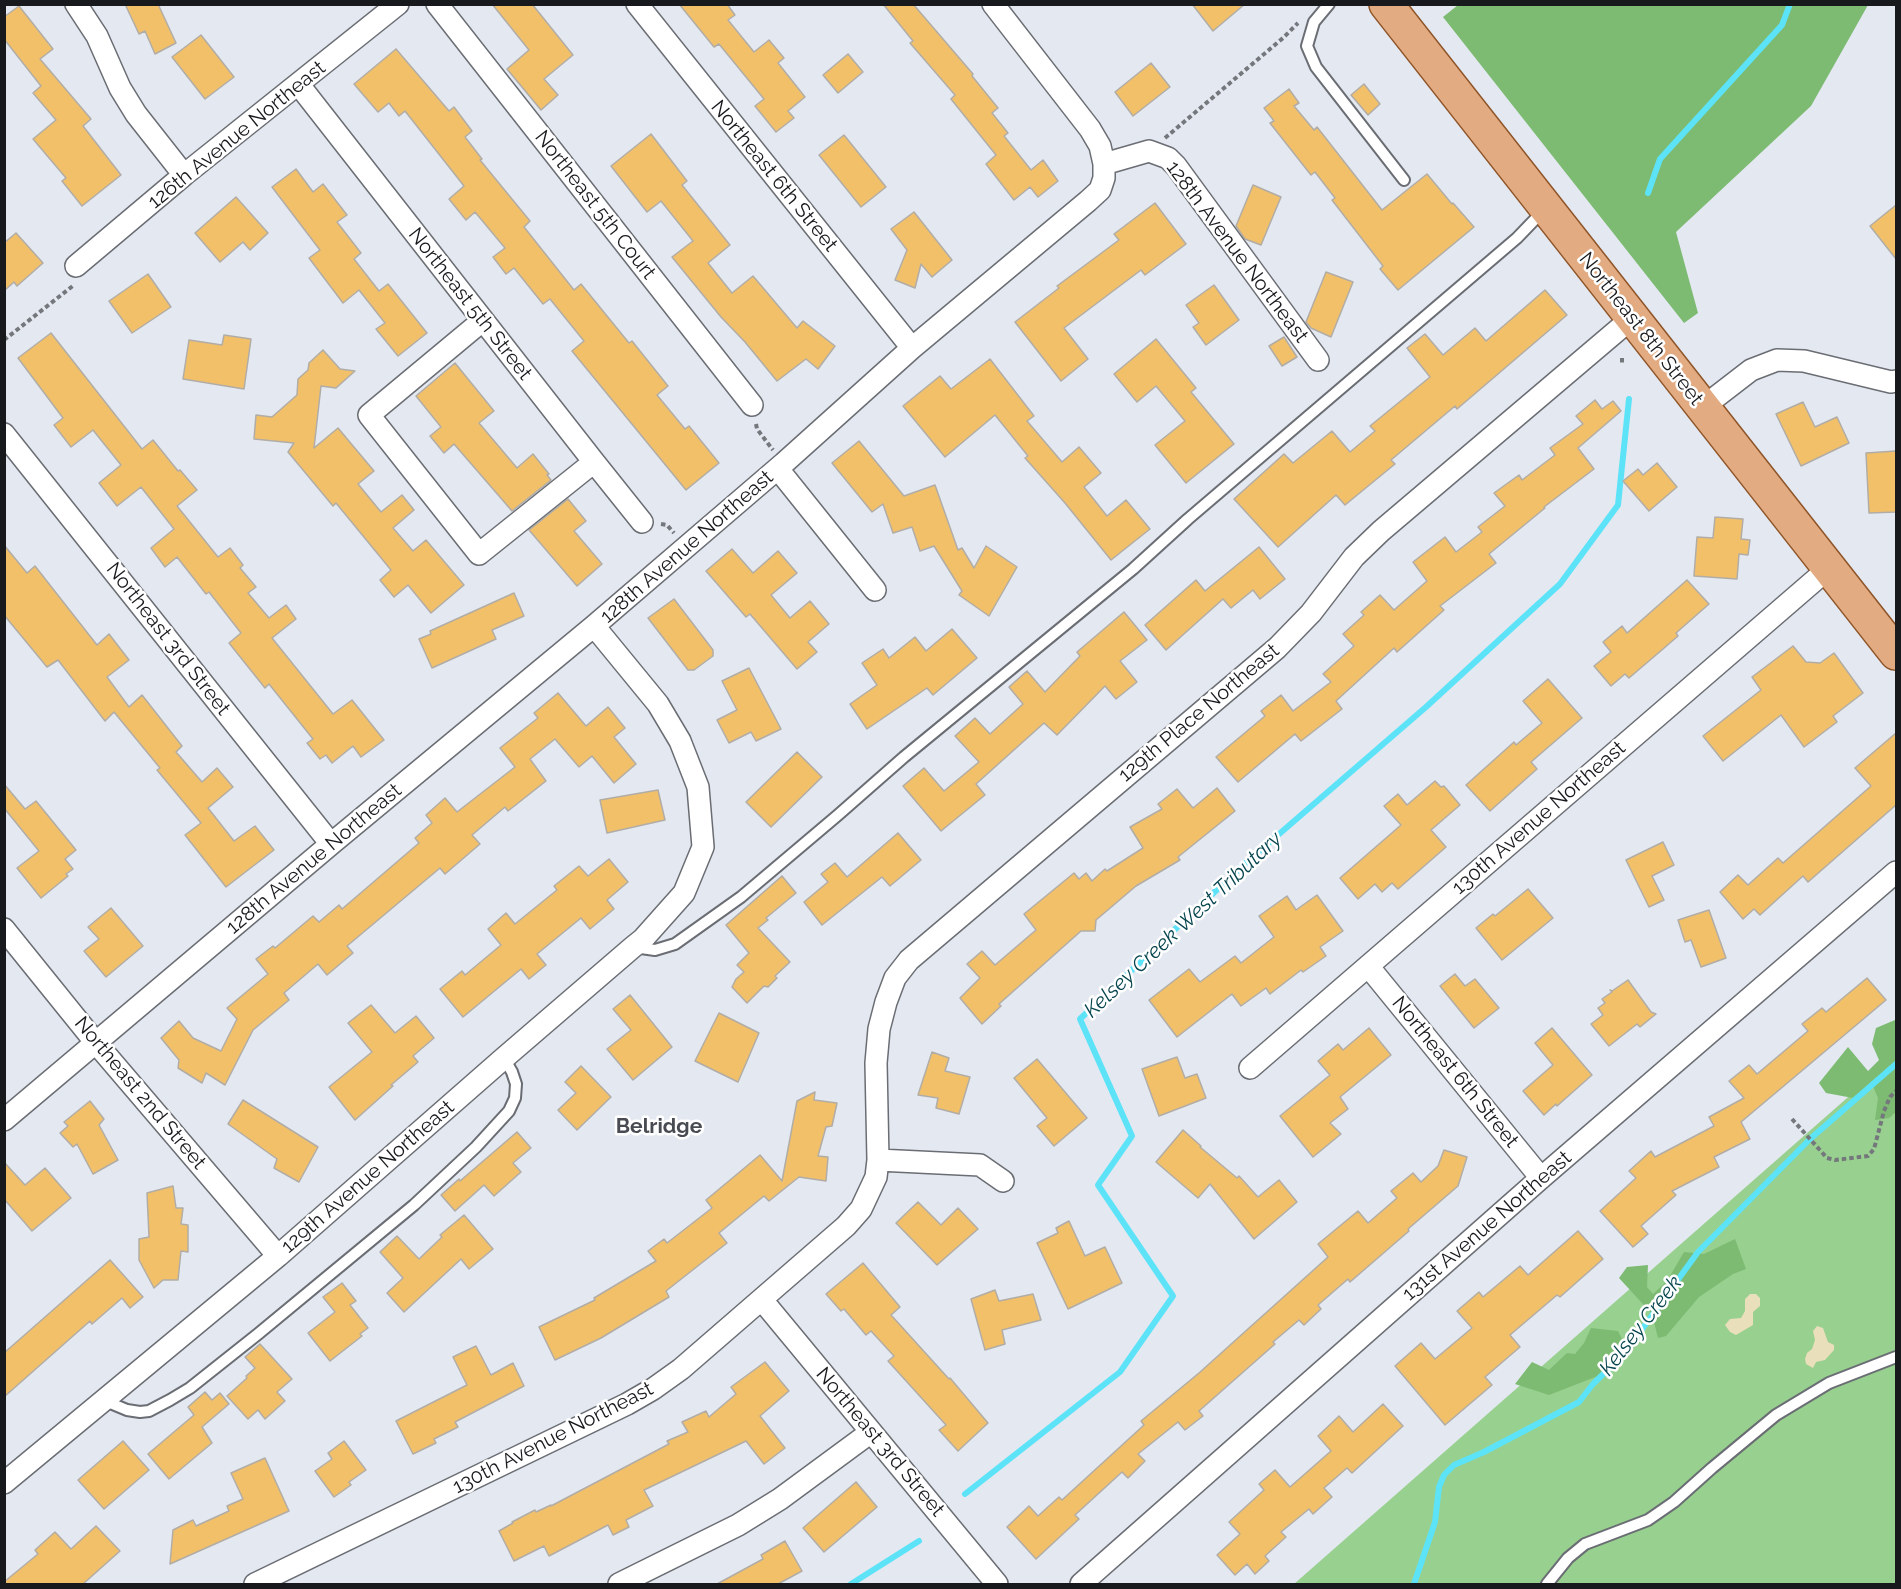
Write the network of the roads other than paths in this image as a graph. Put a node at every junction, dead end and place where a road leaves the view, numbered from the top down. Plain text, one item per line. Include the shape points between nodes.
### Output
1 (76, 4) edge
2 (398, 4) edge
3 (437, 4) edge
4 (637, 4) edge
5 (993, 4) edge
6 (1329, 4) edge
7 (1386, 4) edge
8 (299, 85) junction
9 (1104, 164) junction
10 (184, 176) junction
11 (1404, 180) dead end
12 (1546, 208) junction
13 (76, 266) road end
14 (1632, 318) junction
15 (482, 321) junction
16 (912, 348) junction
17 (1318, 360) dead end
18 (1896, 381) edge
19 (752, 405) road end
20 (1703, 407) junction
21 (4, 434) edge
22 (776, 460) junction
23 (594, 462) junction
24 (642, 522) road end
25 (1829, 568) junction
26 (875, 590) dead end
27 (594, 626) junction
28 (1896, 653) edge
29 (331, 844) junction
30 (1896, 872) edge
31 (4, 929) edge
32 (633, 947) junction
33 (1368, 966) junction
34 (96, 1043) junction
35 (504, 1058) junction
36 (1250, 1068) dead end
37 (4, 1120) edge
38 (878, 1160) junction
39 (1541, 1178) junction
40 (1003, 1181) dead end
41 (278, 1256) junction
42 (762, 1300) junction
43 (1896, 1357) edge
44 (102, 1400) junction
45 (871, 1432) junction
46 (4, 1483) edge
47 (255, 1584) edge
48 (619, 1584) edge
49 (997, 1584) edge
50 (1081, 1584) edge
51 (1547, 1584) edge

1 - 10 street via 97,36 136,114
2 - 8 street, 126th Avenue Northeast
3 - 19 street, Northeast 5th Court
4 - 16 street, Northeast 6th Street
5 - 9 street via 1090,129
6 - 11 lane via 1314,22 1307,46 1316,67
7 - 12 main road, Northeast 8th Street
8 - 10 street, 126th Avenue Northeast
8 - 15 street, Northeast 5th Street
9 - 16 street, 128th Avenue Northeast via 1100,190
9 - 17 street, 128th Avenue Northeast via 1149,152 1168,158
10 - 13 street, 126th Avenue Northeast
12 - 14 main road, Northeast 8th Street
12 - 32 lane via 1517,238 1133,569 904,756 741,897 675,944 655,950
14 - 20 main road, Northeast 8th Street
14 - 38 street, 129th Place Northeast via 1381,531 1276,648 909,960 895,978 879,1029
15 - 23 street, Northeast 5th Street
15 - 23 street via 369,415 479,554
16 - 22 street, 128th Avenue Northeast
18 - 20 street via 1804,361 1777,360 1751,370
20 - 25 main road, Northeast 8th Street
21 - 29 street, Northeast 3rd Street
22 - 26 street
22 - 27 street, 128th Avenue Northeast via 686,547
23 - 24 street, Northeast 5th Street
25 - 28 main road, Northeast 8th Street
25 - 33 street, 130th Avenue Northeast
27 - 29 street, 128th Avenue Northeast
27 - 32 street, 129th Avenue Northeast via 658,704 680,741 698,787 703,847 684,893
29 - 34 street, 128th Avenue Northeast
30 - 39 street, 131st Avenue Northeast
31 - 34 street, Northeast 2nd Street
32 - 35 street, 129th Avenue Northeast
33 - 36 street, 130th Avenue Northeast
33 - 39 street, Northeast 6th Street
34 - 37 street, 128th Avenue Northeast
34 - 41 street, Northeast 2nd Street
35 - 41 street, 129th Avenue Northeast
35 - 44 lane via 516,1084 515,1098 508,1111 414,1206 258,1334 170,1400 140,1412
38 - 40 street via 980,1165
38 - 42 street, 130th Avenue Northeast via 876,1177 861,1209
39 - 50 street, 131st Avenue Northeast
41 - 44 street, 129th Avenue Northeast
42 - 45 street, Northeast 3rd Street
42 - 47 street, 130th Avenue Northeast via 681,1369 627,1404
43 - 51 lane via 1829,1383 1776,1415 1648,1520 1585,1544
44 - 46 street, 129th Avenue Northeast
45 - 48 street via 738,1525
45 - 49 street, Northeast 3rd Street

